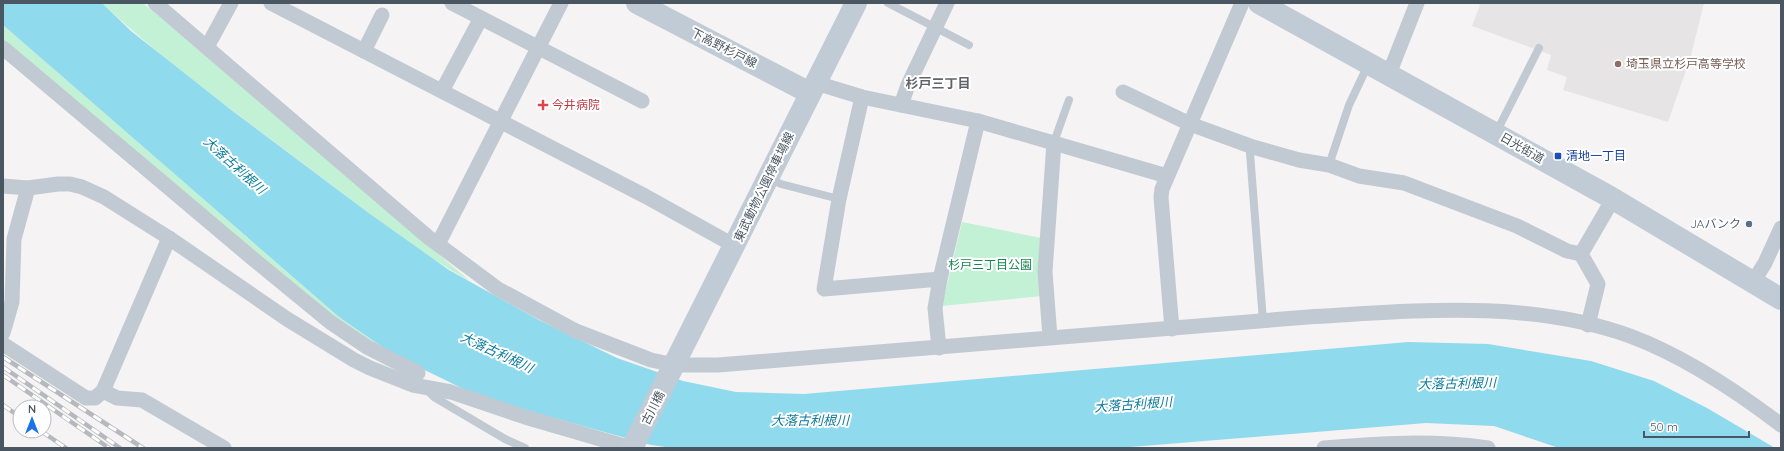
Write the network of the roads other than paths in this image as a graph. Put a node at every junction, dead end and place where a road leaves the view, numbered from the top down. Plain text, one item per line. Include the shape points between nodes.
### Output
1 (155, 3) edge
2 (231, 3) edge
3 (271, 3) edge
4 (452, 3) edge
5 (561, 3) edge
6 (637, 3) edge
7 (856, 3) edge
8 (888, 3) edge
9 (947, 3) edge
10 (1242, 3) edge
11 (1259, 3) edge
12 (1417, 3) edge
13 (382, 15) dead end
14 (481, 18) junction
15 (934, 28) junction
16 (969, 45) dead end
17 (207, 47) junction
18 (538, 47) junction
19 (3, 48) edge
20 (1539, 48) dead end
21 (364, 51) junction
22 (1369, 64) junction
23 (1389, 74) junction
24 (813, 88) junction
25 (442, 91) junction
26 (1123, 92) dead end
27 (862, 97) junction
28 (1069, 100) dead end
29 (642, 101) dead end
30 (901, 105) junction
31 (500, 121) junction
32 (978, 121) junction
33 (1190, 124) junction
34 (1496, 133) junction
35 (1054, 142) junction
36 (1252, 147) junction
37 (1329, 165) junction
38 (1167, 176) junction
39 (770, 178) junction
40 (3, 186) edge
41 (28, 188) junction
42 (839, 199) junction
43 (1613, 199) junction
44 (1781, 228) edge
45 (169, 238) junction
46 (438, 244) junction
47 (735, 246) junction
48 (1581, 254) junction
49 (940, 279) junction
50 (1753, 282) junction
51 (1781, 299) edge
52 (1263, 321) junction
53 (1588, 325) junction
54 (1172, 329) junction
55 (3, 333) edge
56 (1050, 338) junction
57 (3, 344) edge
58 (939, 348) junction
59 (673, 368) junction
60 (421, 380) junction
61 (103, 392) junction
62 (1781, 424) edge
63 (632, 447) edge
64 (224, 448) edge
65 (525, 448) edge
66 (1324, 448) edge
67 (1488, 448) edge

1 - 17 street
2 - 17 street
3 - 21 street
4 - 14 street
5 - 18 street
6 - 24 main road, 下高野杉戸線
7 - 24 main road, 東武動物公園停車場線
8 - 15 lane
9 - 15 street
10 - 33 street
11 - 22 main road, 日光街道
12 - 23 street
13 - 21 street
14 - 18 street
14 - 25 street
15 - 16 lane
15 - 30 street
17 - 46 street
18 - 29 street
18 - 31 street
19 - 60 street via 330,322
20 - 34 lane
21 - 25 street
22 - 23 main road, 日光街道
22 - 37 lane via 1349,105
23 - 34 main road, 日光街道
24 - 27 street
24 - 39 main road, 東武動物公園停車場線
25 - 31 street
26 - 33 street
27 - 30 street
27 - 42 street
28 - 35 lane
30 - 32 street
31 - 46 street
31 - 47 street
32 - 35 street
32 - 49 street
33 - 36 street
33 - 38 street
34 - 43 main road, 日光街道
35 - 38 street
35 - 56 street via 1045,272
36 - 37 street
36 - 52 lane via 1250,153
37 - 48 street via 1359,176 1404,183 1510,223 1567,251
38 - 54 street via 1161,196
39 - 42 lane via 781,184
39 - 47 main road, 東武動物公園停車場線
40 - 41 street
41 - 45 street via 58,184 82,187 104,197
41 - 55 street via 14,239 12,302
42 - 49 street via 824,289
43 - 48 street
43 - 50 main road, 日光街道
44 - 50 street
45 - 60 street via 287,319 354,360 400,380
45 - 61 street
46 - 59 street via 498,289 576,331
47 - 59 main road, 東武動物公園停車場線
48 - 53 street via 1598,284
49 - 58 street via 935,308
50 - 51 main road, 日光街道
52 - 53 street via 1396,312 1484,311 1541,315
52 - 54 street
53 - 62 street via 1630,336 1684,362
54 - 56 street
56 - 58 street
57 - 61 street via 86,398 95,398
58 - 59 street
59 - 63 main road, 古川橋
60 - 63 street via 525,417
60 - 65 lane via 434,397
61 - 64 street via 117,398 142,400
66 - 67 street via 1425,443

